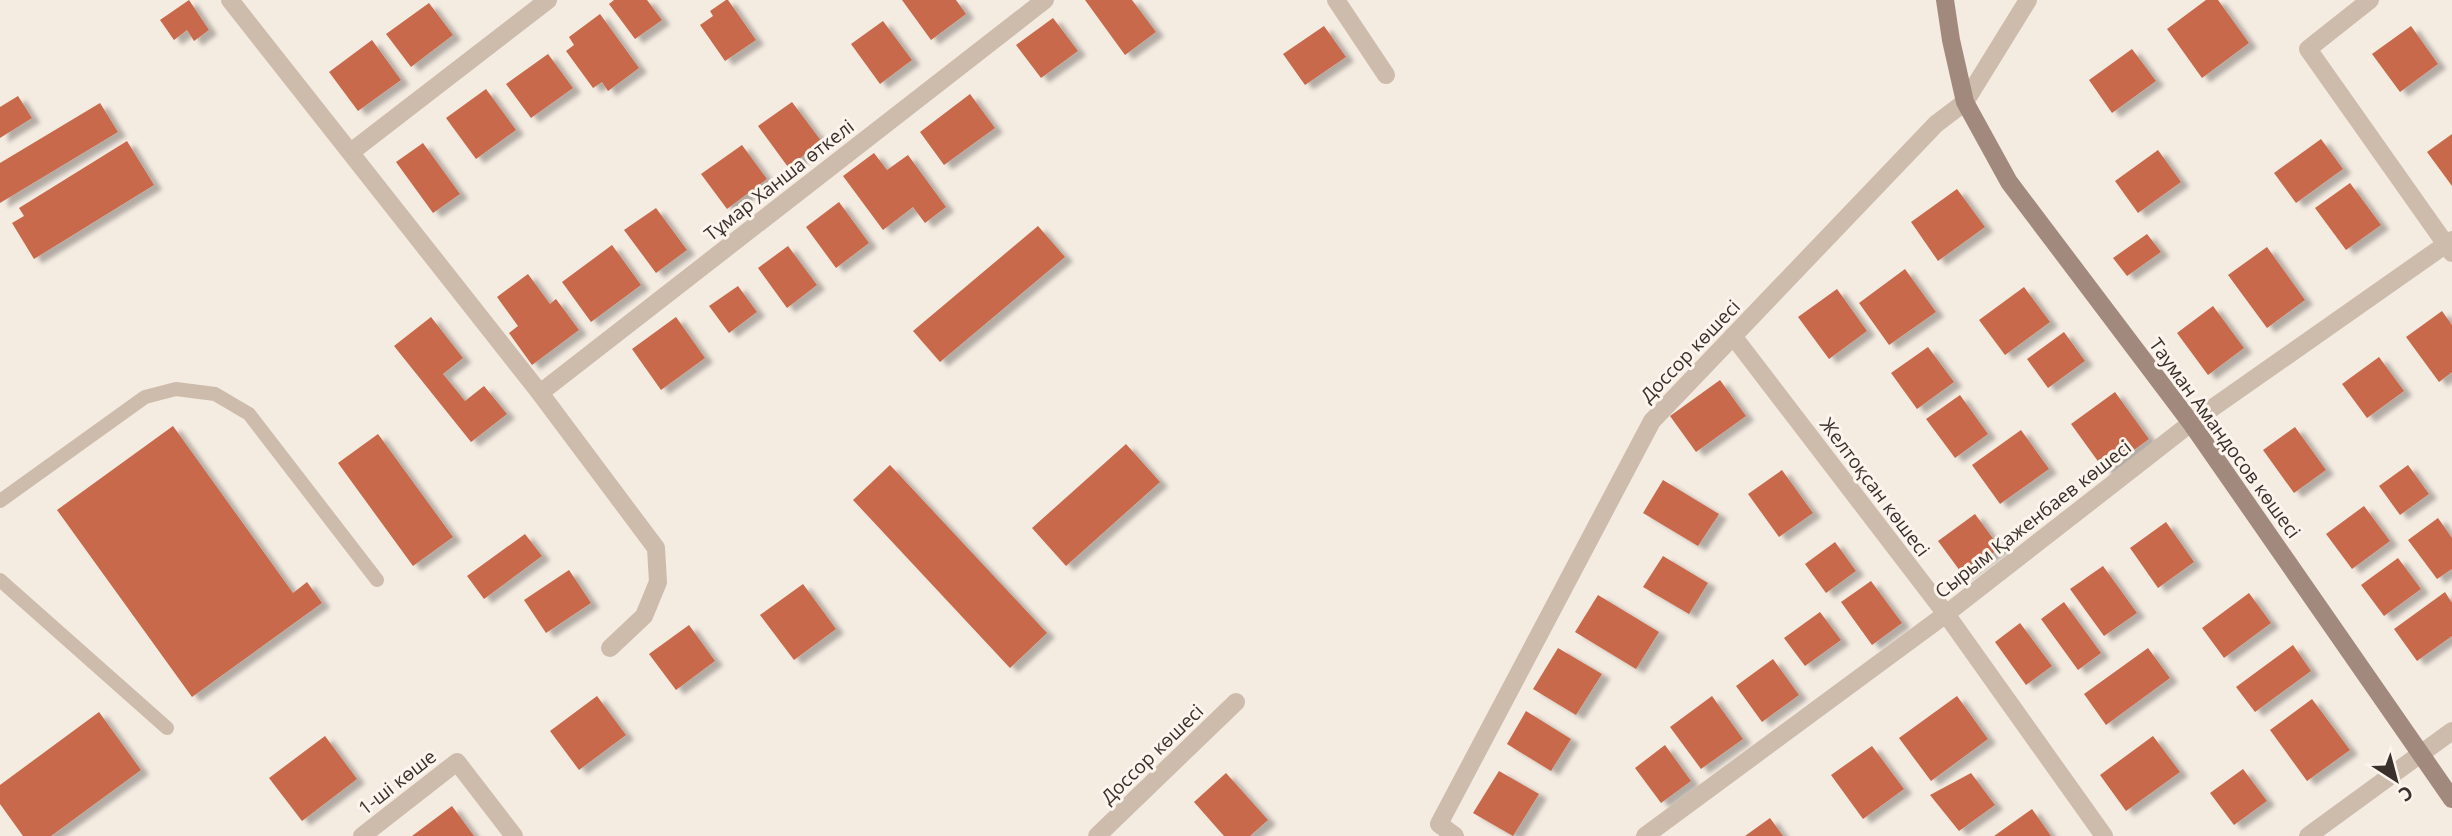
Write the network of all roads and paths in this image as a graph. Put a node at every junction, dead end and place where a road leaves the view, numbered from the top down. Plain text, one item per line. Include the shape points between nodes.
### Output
1 (230, 0) edge
2 (548, 0) edge
3 (1045, 0) edge
4 (1336, 0) edge
5 (1945, 0) edge
6 (2028, 0) edge
7 (2370, 0) edge
8 (1386, 75) dead end
9 (1965, 102) junction
10 (351, 152) junction
11 (2450, 246) edge
12 (1733, 336) junction
13 (540, 393) junction
14 (2191, 423) junction
15 (0, 501) edge
16 (0, 580) edge
17 (377, 580) dead end
18 (1946, 614) junction
19 (610, 648) dead end
20 (1236, 702) dead end
21 (167, 728) dead end
22 (2452, 731) edge
23 (2420, 754) junction
24 (2452, 799) edge
25 (362, 836) edge
26 (514, 836) edge
27 (1097, 836) edge
28 (1455, 836) edge
29 (1644, 836) edge
30 (2104, 836) edge
31 (2308, 836) edge

1 - 10 street
2 - 10 street
3 - 13 street, Тұмар Ханша өткелі
4 - 8 street
5 - 9 main road, Тауман Амандосов көшесі
6 - 9 street, Доссор көшесі
7 - 11 street via 2308,49
9 - 12 street, Доссор көшесі via 1936,124
9 - 14 main road, Тауман Амандосов көшесі via 2009,182
10 - 13 street
11 - 14 street, Сырым Қаженбаев көшесі
12 - 18 street, Желтоқсан көшесі
12 - 28 street, Доссор көшесі via 1652,421 1440,824
13 - 19 street via 656,548 658,582 644,616
14 - 18 street, Сырым Қаженбаев көшесі
14 - 23 main road, Тауман Амандосов көшесі
15 - 17 lane via 145,397 176,389 215,394 249,414
16 - 21 lane
18 - 29 street, Сырым Қаженбаев көшесі
18 - 30 street, Желтоқсан көшесі
20 - 27 street, Доссор көшесі
22 - 23 street
23 - 24 main road, Тауман Амандосов көшесі
23 - 31 street
25 - 26 street, 1-ші көше via 457,762

